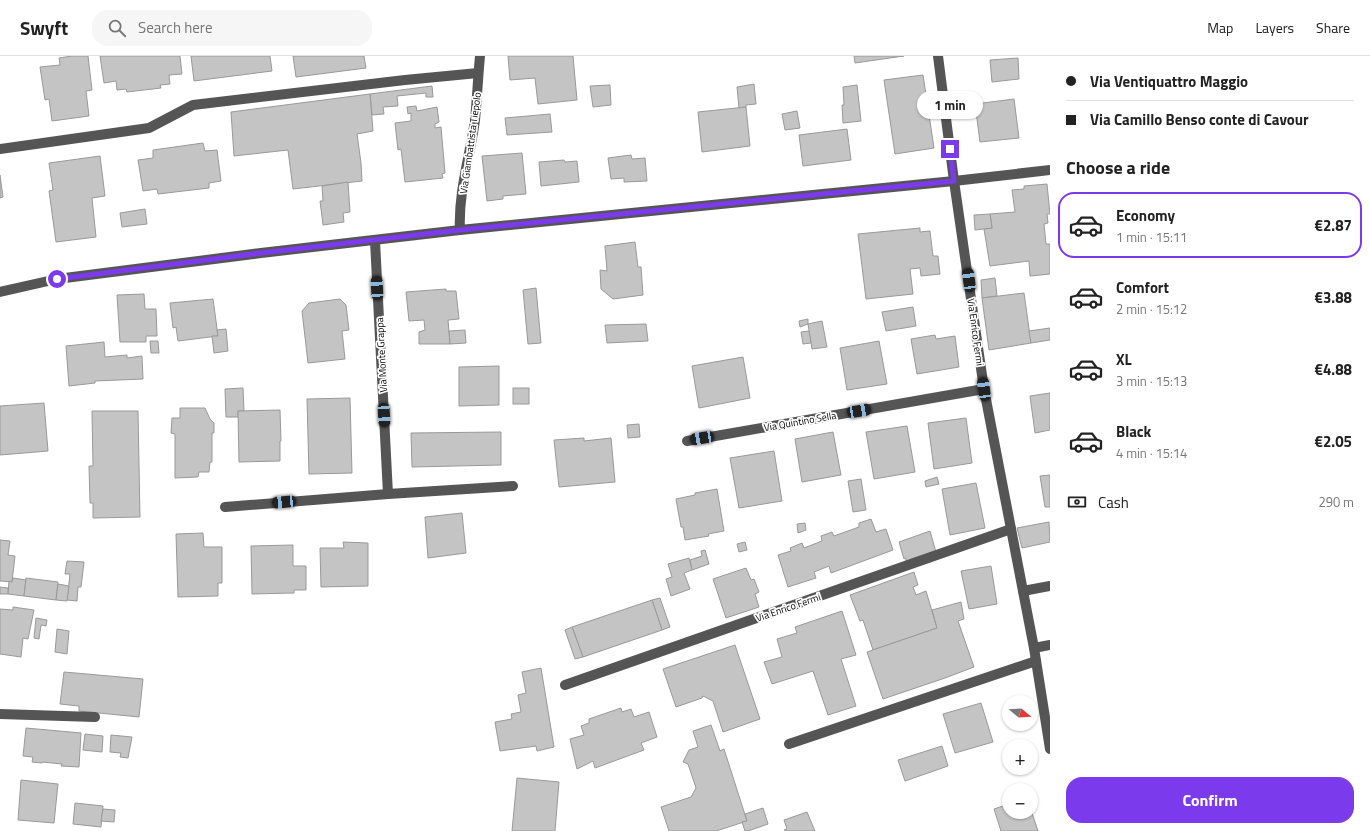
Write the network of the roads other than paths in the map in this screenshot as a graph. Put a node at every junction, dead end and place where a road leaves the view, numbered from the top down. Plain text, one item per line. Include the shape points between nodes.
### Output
1 (480, 56) edge
2 (938, 56) edge
3 (478, 73) junction
4 (0, 148) edge
5 (1050, 170) edge
6 (954, 181) junction
7 (460, 230) junction
8 (375, 241) junction
9 (0, 292) edge
10 (984, 389) junction
11 (686, 441) dead end
12 (513, 486) dead end
13 (388, 494) junction
14 (225, 507) dead end
15 (1011, 529) junction
16 (1050, 586) edge
17 (1023, 591) junction
18 (1050, 645) edge
19 (1034, 648) junction
20 (1036, 662) junction
21 (565, 685) dead end
22 (0, 714) edge
23 (96, 717) dead end
24 (789, 744) dead end
25 (1050, 749) edge

1 - 3 street, Via Giambattista Tiepolo
2 - 6 street, Via Enrico Fermi
3 - 4 street via 194,105 149,128
3 - 7 street, Via Giambattista Tiepolo
5 - 6 street
6 - 7 street
6 - 10 street, Via Enrico Fermi
7 - 8 street
8 - 9 street via 57,279
8 - 13 street, Via Monte Grappa
10 - 11 street, Via Quintino Sella
10 - 15 street, Via Enrico Fermi
12 - 13 street
13 - 14 street
15 - 17 street, Via Enrico Fermi
15 - 21 street, Via Enrico Fermi
16 - 17 street
17 - 19 street, Via Enrico Fermi
18 - 19 street
19 - 20 street, Via Enrico Fermi
20 - 24 street
20 - 25 street, Via Enrico Fermi
22 - 23 street

